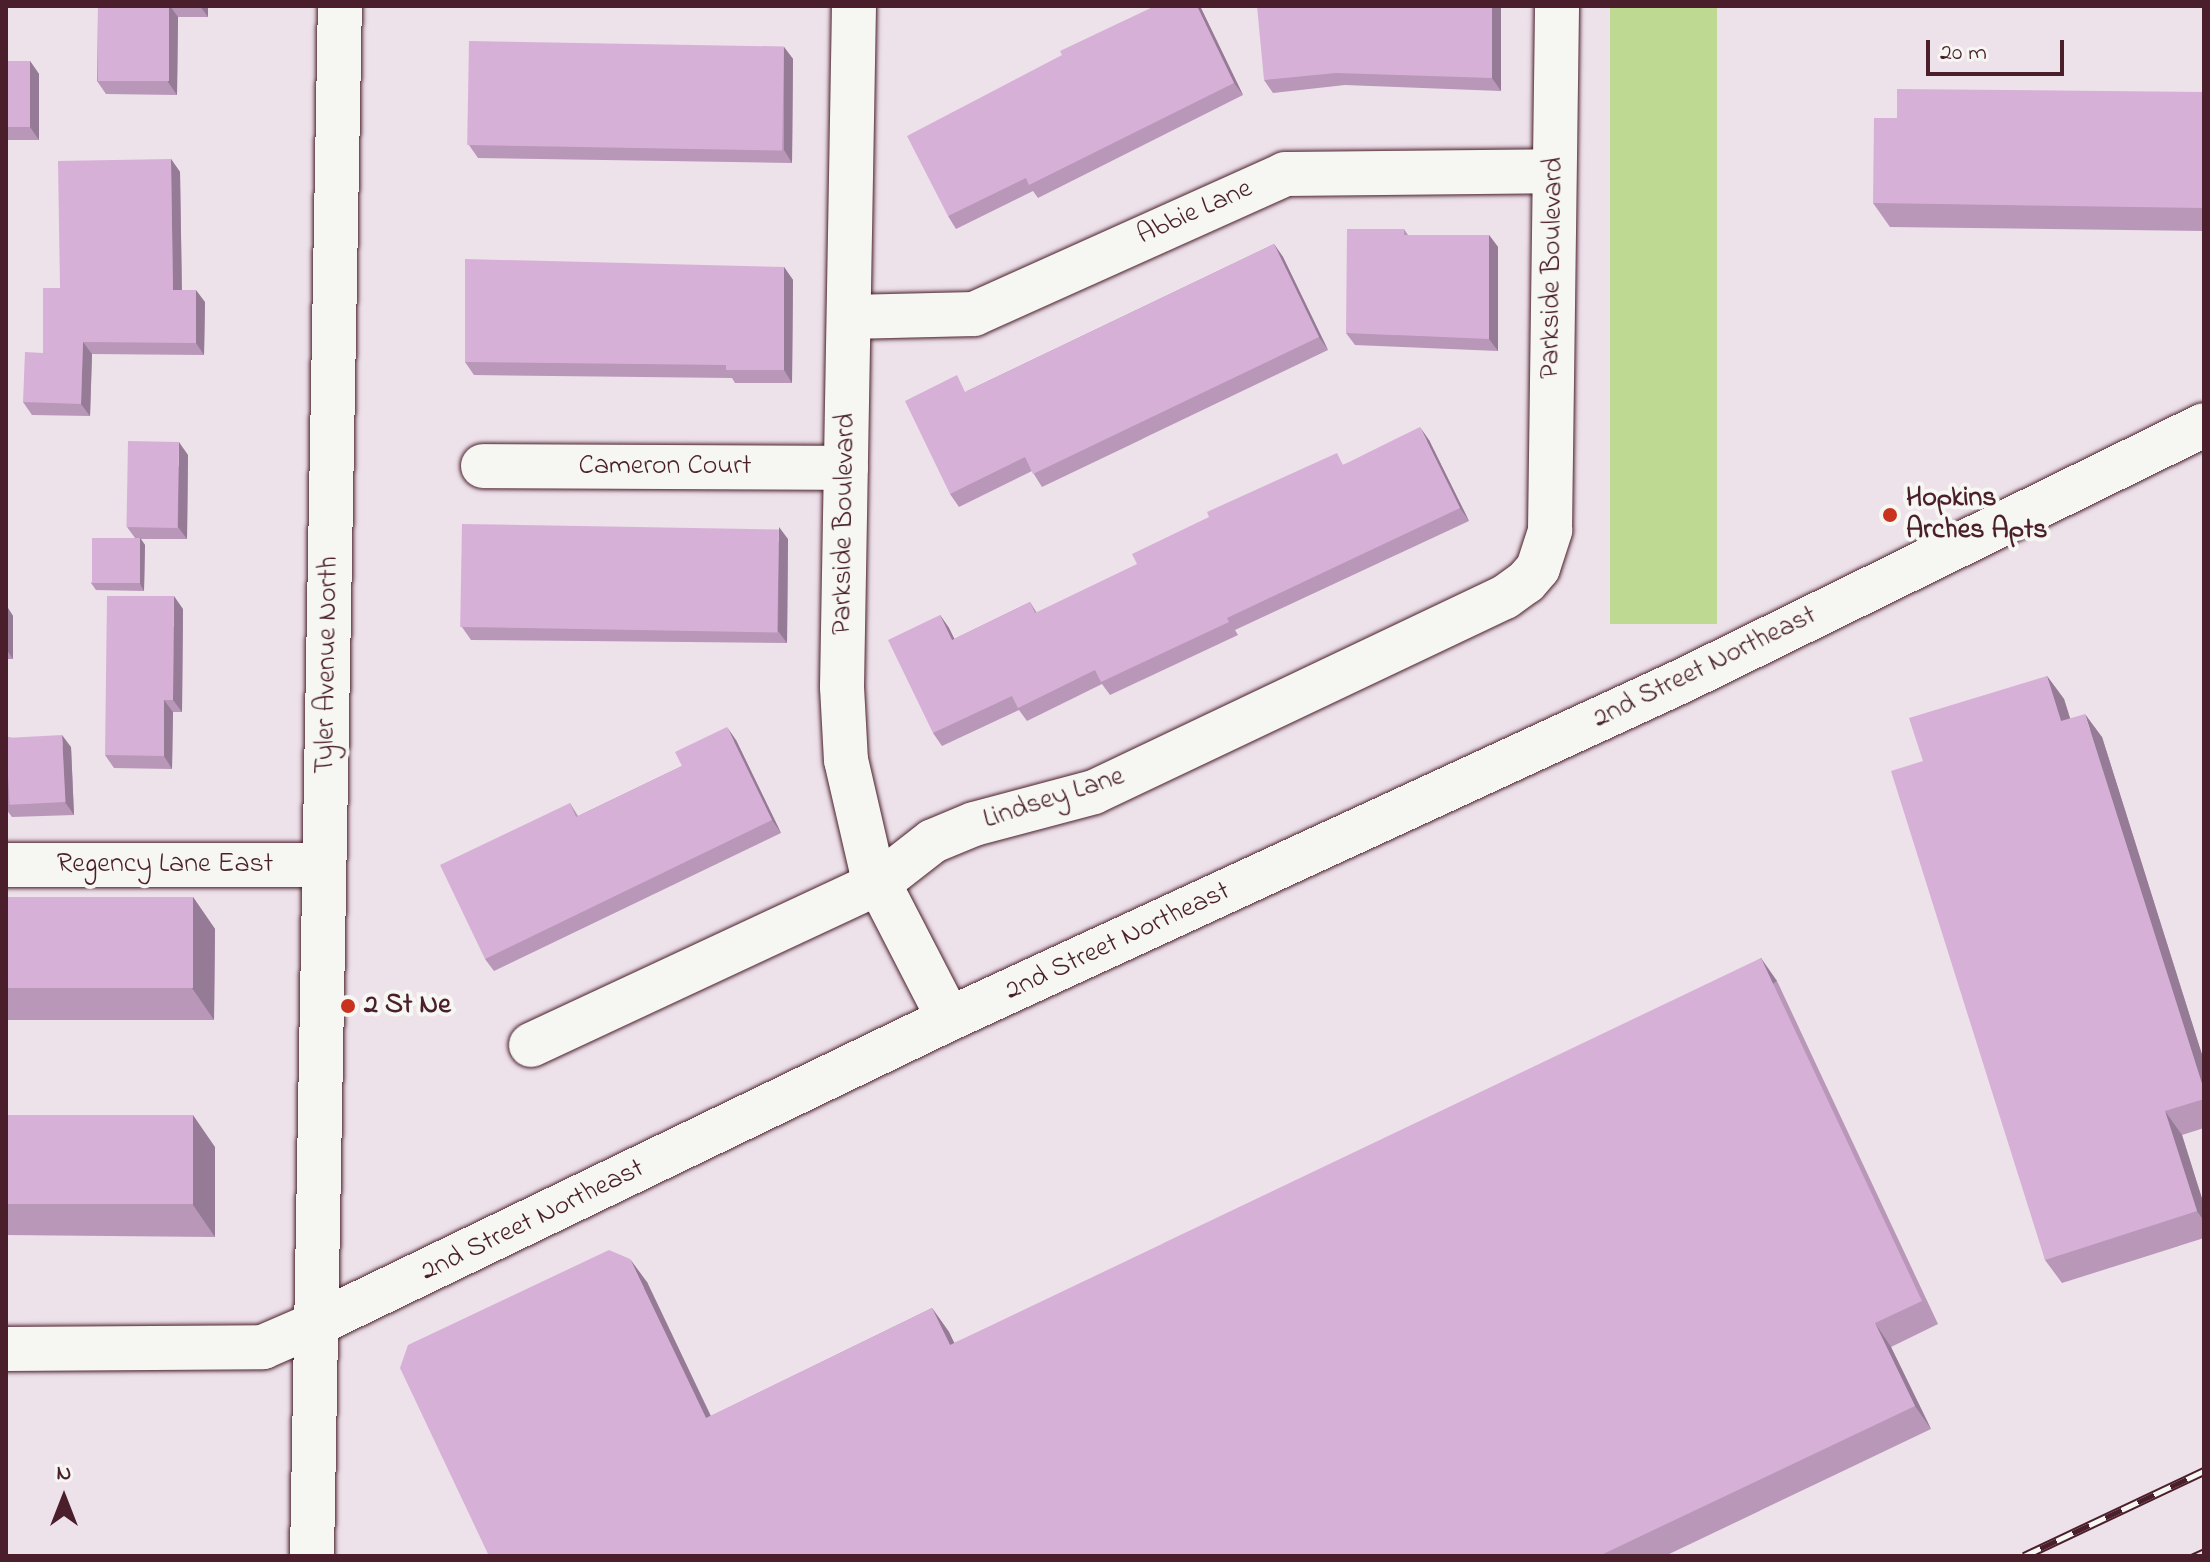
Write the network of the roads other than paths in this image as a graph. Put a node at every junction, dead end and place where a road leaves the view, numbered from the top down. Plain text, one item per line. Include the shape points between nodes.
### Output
1 (340, 6) edge
2 (854, 6) edge
3 (1557, 6) edge
4 (1554, 171) junction
5 (850, 317) junction
6 (2204, 425) edge
7 (483, 466) dead end
8 (846, 468) junction
9 (1550, 530) joint
10 (6, 865) edge
11 (324, 865) junction
12 (879, 883) junction
13 (949, 1019) junction
14 (531, 1045) dead end
15 (316, 1324) junction
16 (6, 1349) edge
17 (312, 1556) edge

1 - 11 street, Tyler Avenue North
2 - 5 street, Parkside Boulevard
3 - 4 street, Parkside Boulevard
4 - 5 street, Abbie Lane via 1285,174 974,314
4 - 9 street, Parkside Boulevard
5 - 8 street, Parkside Boulevard
6 - 13 street, 2nd Street Northeast via 1682,681
7 - 8 street, Cameron Court
8 - 12 street, Parkside Boulevard via 846,760 858,824
9 - 12 street, Lindsey Lane via 1538,568 1505,597 1094,792 974,824 933,841
10 - 11 street, Regency Lane East
11 - 15 street, Tyler Avenue North
12 - 13 street, Parkside Boulevard
12 - 14 street, Lindsey Lane
13 - 15 street, 2nd Street Northeast
15 - 16 street, 2nd Street Northeast via 263,1347
15 - 17 street, Tyler Avenue North

